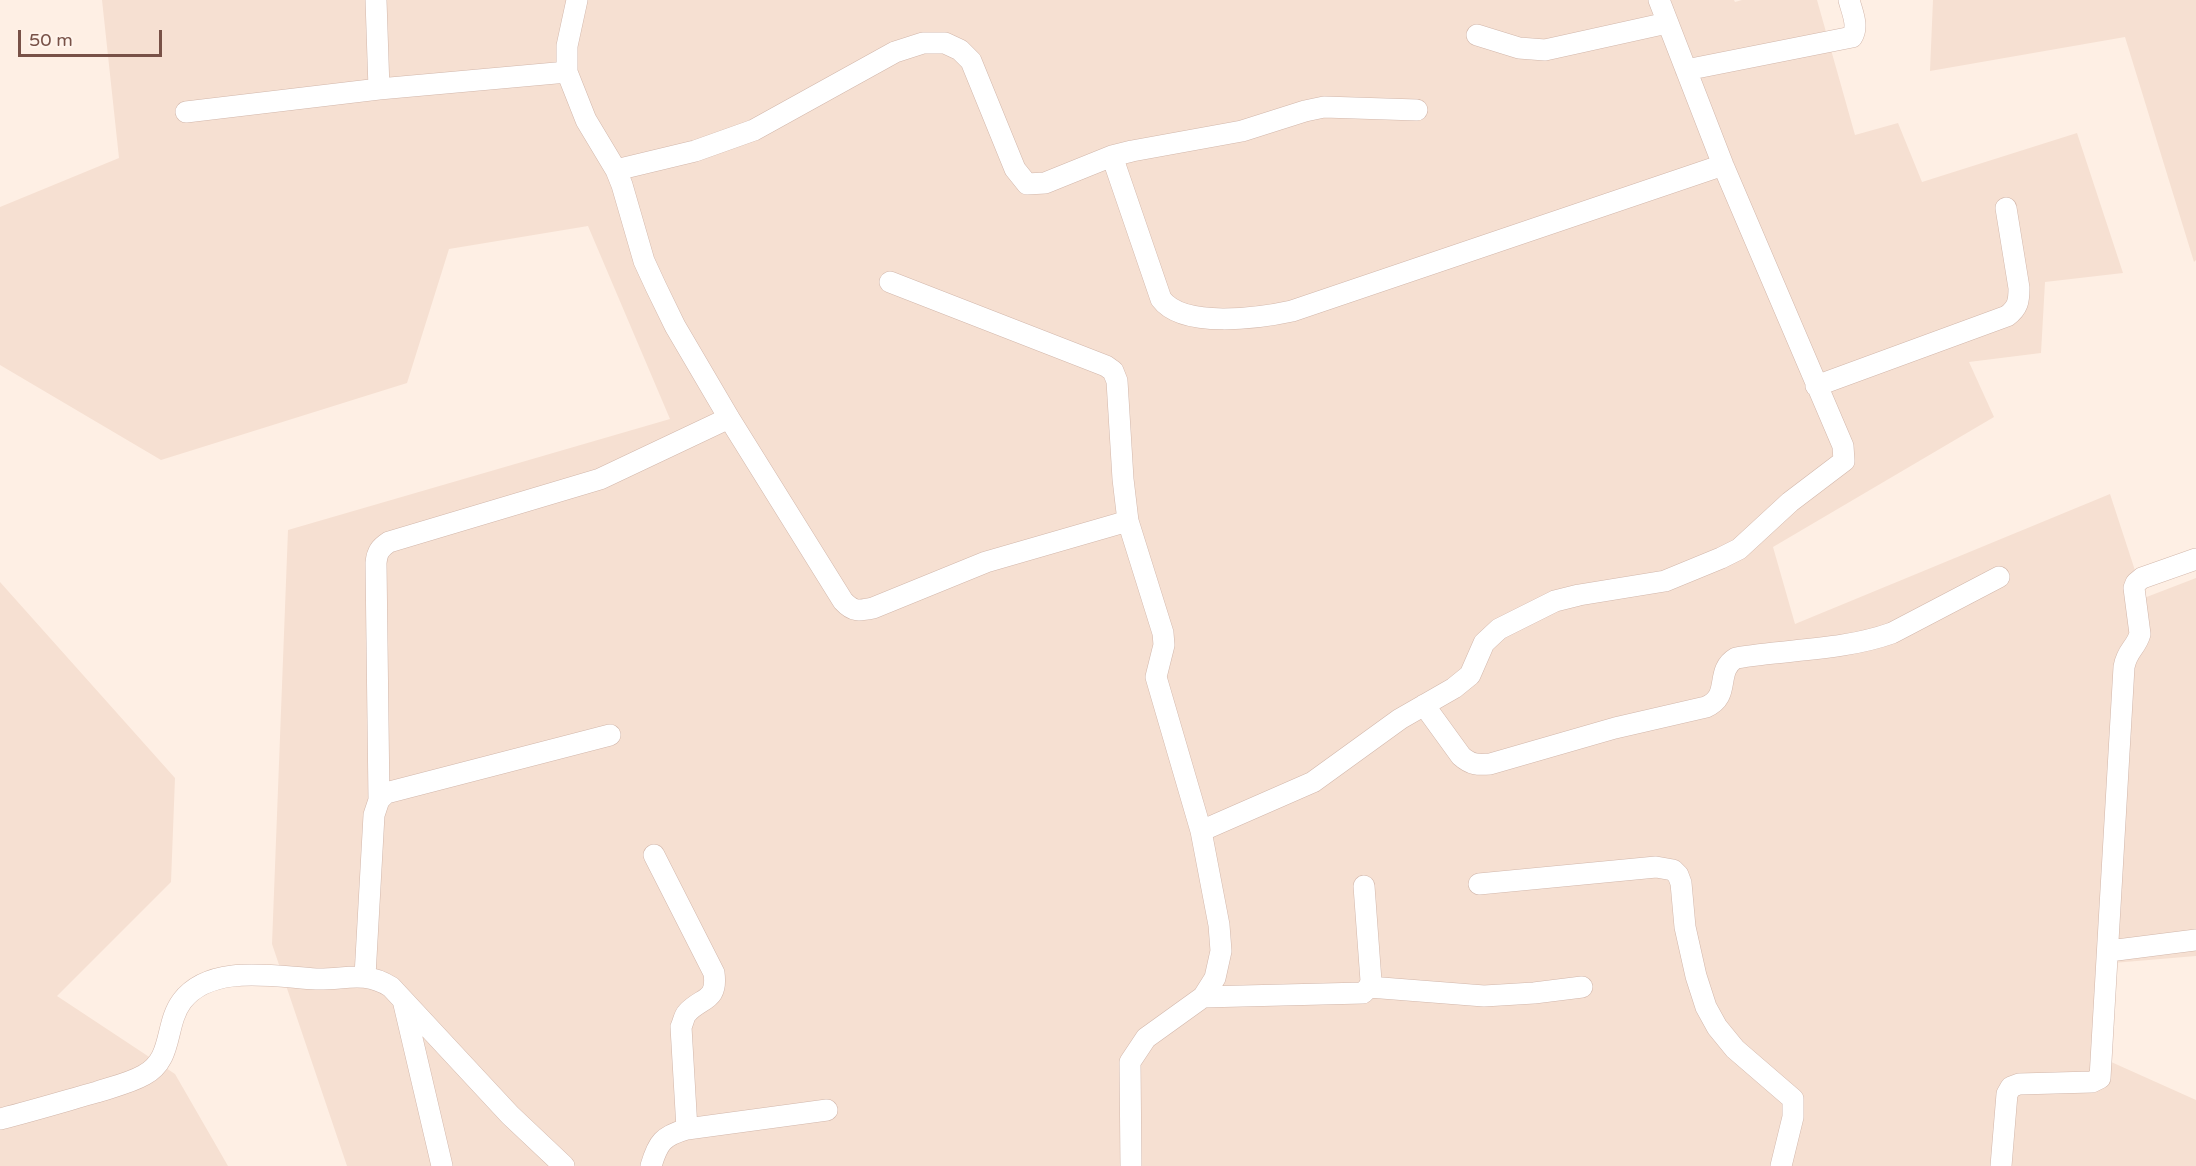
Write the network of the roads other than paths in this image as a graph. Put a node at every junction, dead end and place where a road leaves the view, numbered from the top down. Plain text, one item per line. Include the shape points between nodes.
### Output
1 (376, 0) edge
2 (577, 0) edge
3 (1659, 0) edge
4 (1849, 0) edge
5 (1667, 23) junction
6 (1477, 35) dead end
7 (1686, 70) junction
8 (567, 72) junction
9 (379, 89) junction
10 (1417, 110) dead end
11 (186, 112) dead end
12 (1112, 156) junction
13 (1723, 165) junction
14 (616, 170) junction
15 (2006, 208) dead end
16 (890, 282) dead end
17 (1816, 386) junction
18 (729, 418) junction
19 (1128, 521) junction
20 (2196, 559) edge
21 (1999, 577) dead end
22 (1424, 705) junction
23 (610, 735) dead end
24 (379, 800) junction
25 (1201, 831) junction
26 (654, 855) dead end
27 (1479, 884) dead end
28 (1364, 886) dead end
29 (2196, 940) edge
30 (2109, 951) junction
31 (365, 976) junction
32 (1369, 987) junction
33 (1582, 987) dead end
34 (1203, 997) junction
35 (403, 999) junction
36 (827, 1110) dead end
37 (0, 1119) edge
38 (687, 1129) junction
39 (442, 1166) edge
40 (564, 1166) edge
41 (651, 1166) edge
42 (1131, 1166) edge
43 (1781, 1166) edge
44 (2001, 1166) edge

1 - 9 street
2 - 8 street via 567,46
3 - 5 street
4 - 7 street via 1856,25 1852,38
5 - 6 street via 1545,50 1520,48
5 - 7 street
7 - 13 street
8 - 9 street
8 - 14 street via 586,120
9 - 11 street
10 - 12 street via 1324,107 1242,131
12 - 13 street via 1167,308 1191,315 1236,319 1292,311
12 - 14 street via 1045,183 1027,184 1015,170 971,61 945,43 923,43 895,52 754,130 695,151
13 - 17 street
14 - 18 street via 644,261 675,326
15 - 17 street via 2019,288 2016,309 2007,316
16 - 19 street via 1113,371 1119,392
17 - 22 street via 1843,446 1844,461 1790,502 1739,549 1665,581 1572,597 1544,606 1491,635 1470,675
18 - 19 street via 850,609 873,608 986,562
18 - 24 street via 600,479 382,546 376,562
19 - 25 street via 1163,633 1158,688
20 - 30 street via 2142,578 2134,588 2140,634 2124,667
21 - 22 street via 1874,640 1736,658 1728,662 1715,704 1490,764 1468,763
22 - 25 street via 1313,782
23 - 24 street via 395,789
24 - 31 street via 374,815
25 - 34 street via 1221,951 1215,978
26 - 38 street via 716,983 710,997 687,1013 681,1027
27 - 43 street via 1656,867 1678,875 1685,927 1706,1007 1735,1049 1793,1099 1793,1117
28 - 32 street
29 - 30 street
30 - 44 street via 2100,1078 2092,1082 2012,1087 2007,1094
31 - 35 street via 385,983
31 - 37 street via 319,979 261,974 212,981 181,1002 162,1058 144,1076
32 - 33 street via 1484,996
32 - 34 street via 1363,993 1353,994
34 - 42 street via 1146,1038 1130,1062
35 - 39 street
35 - 40 street via 510,1115
36 - 38 street
38 - 41 street via 663,1139

